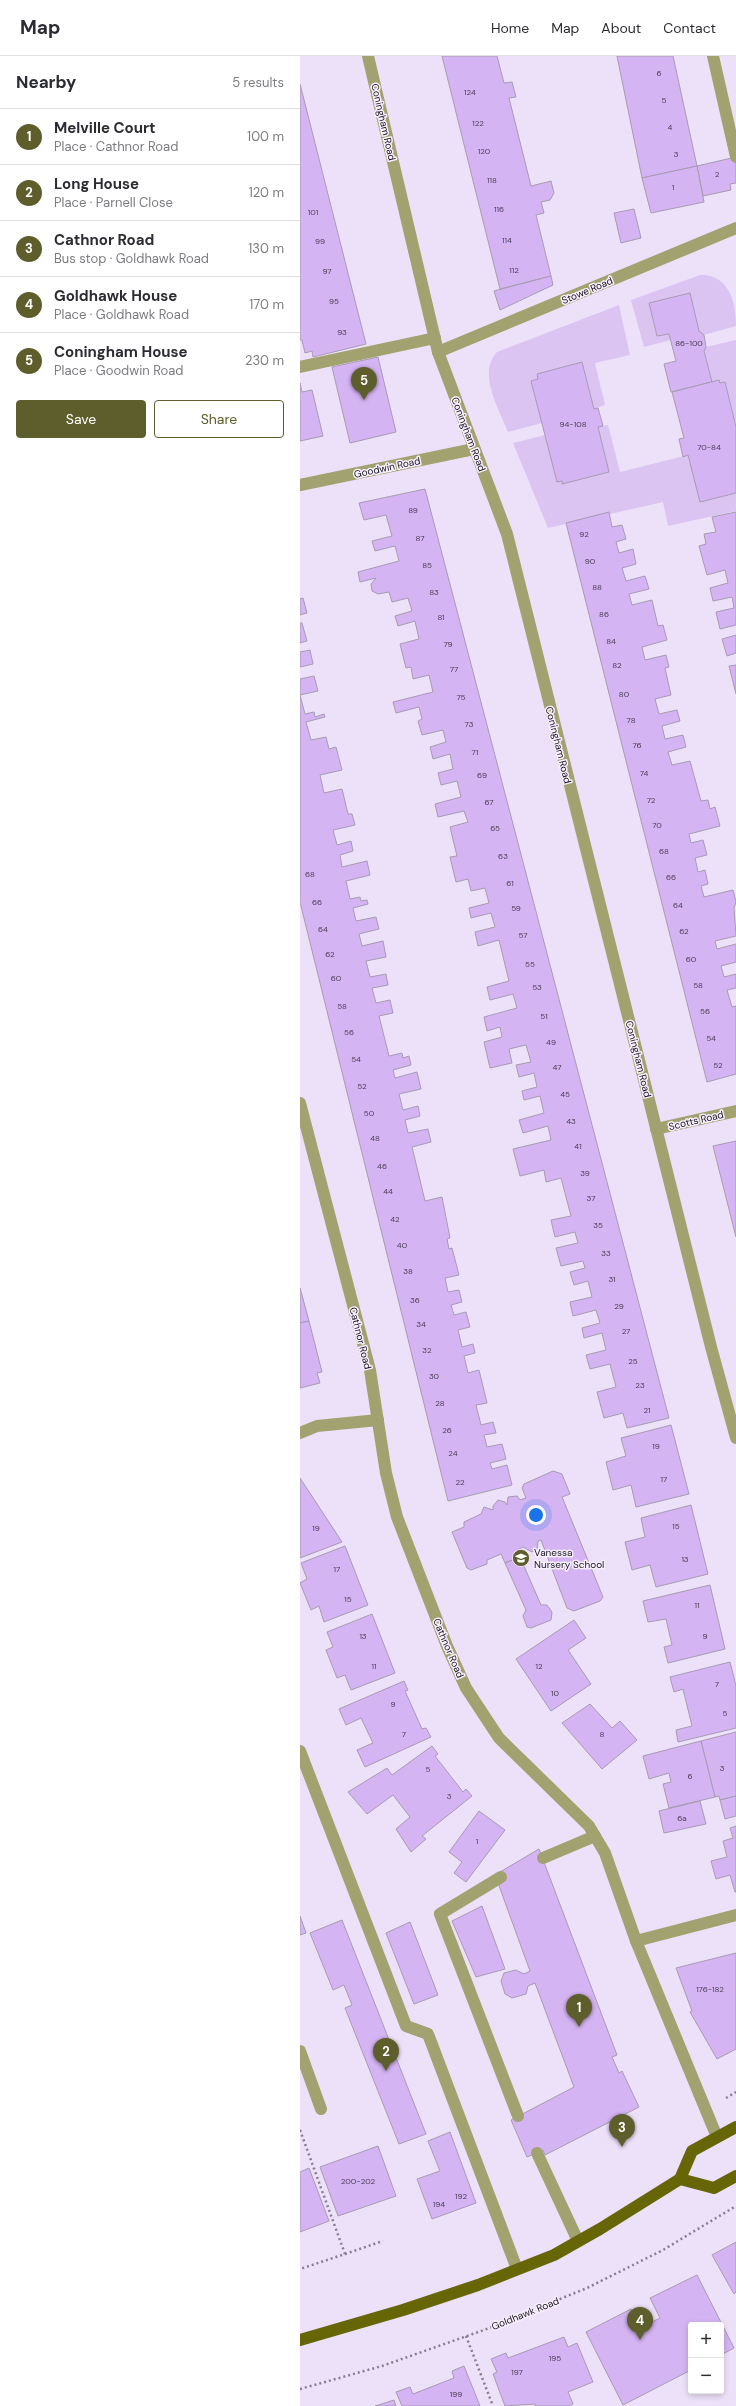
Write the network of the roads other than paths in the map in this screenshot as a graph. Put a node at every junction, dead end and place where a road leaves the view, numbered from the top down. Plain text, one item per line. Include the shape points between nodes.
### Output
1 (368, 56) edge
2 (713, 56) edge
3 (736, 157) edge
4 (736, 228) edge
5 (435, 338) junction
6 (438, 352) junction
7 (300, 367) edge
8 (474, 449) junction
9 (300, 485) edge
10 (300, 1103) edge
11 (736, 1111) edge
12 (656, 1129) junction
13 (378, 1420) junction
14 (300, 1433) edge
15 (736, 1438) edge
16 (300, 1751) edge
17 (595, 1836) junction
18 (543, 1858) dead end
19 (501, 1877) dead end
20 (736, 1915) edge
21 (636, 1941) junction
22 (300, 2051) edge
23 (321, 2109) dead end
24 (518, 2116) dead end
25 (736, 2127) edge
26 (717, 2137) junction
27 (537, 2153) dead end
28 (736, 2176) edge
29 (680, 2180) junction
30 (578, 2241) junction
31 (517, 2269) junction
32 (300, 2340) edge

1 - 5 street, Coningham Road
2 - 3 street
4 - 6 street, Stowe Road
5 - 6 street, Coningham Road
5 - 7 street
6 - 8 street, Coningham Road
8 - 9 street, Goodwin Road
8 - 12 street, Coningham Road via 507,534
10 - 13 street, Cathnor Road via 367,1357
11 - 12 street, Scotts Road
12 - 15 street, Coningham Road
13 - 14 street via 316,1426
13 - 17 street, Cathnor Road via 386,1473 397,1517 466,1688 499,1738 589,1826
16 - 31 street via 406,2026 428,2034
17 - 18 street
17 - 21 street, Cathnor Road via 605,1853
19 - 24 street via 440,1914
20 - 21 street
21 - 26 street, Cathnor Road
22 - 23 street
25 - 26 main road
26 - 29 main road via 692,2151
27 - 30 street
28 - 29 main road via 714,2188
29 - 30 main road
30 - 31 main road via 554,2255
31 - 32 main road via 403,2310

